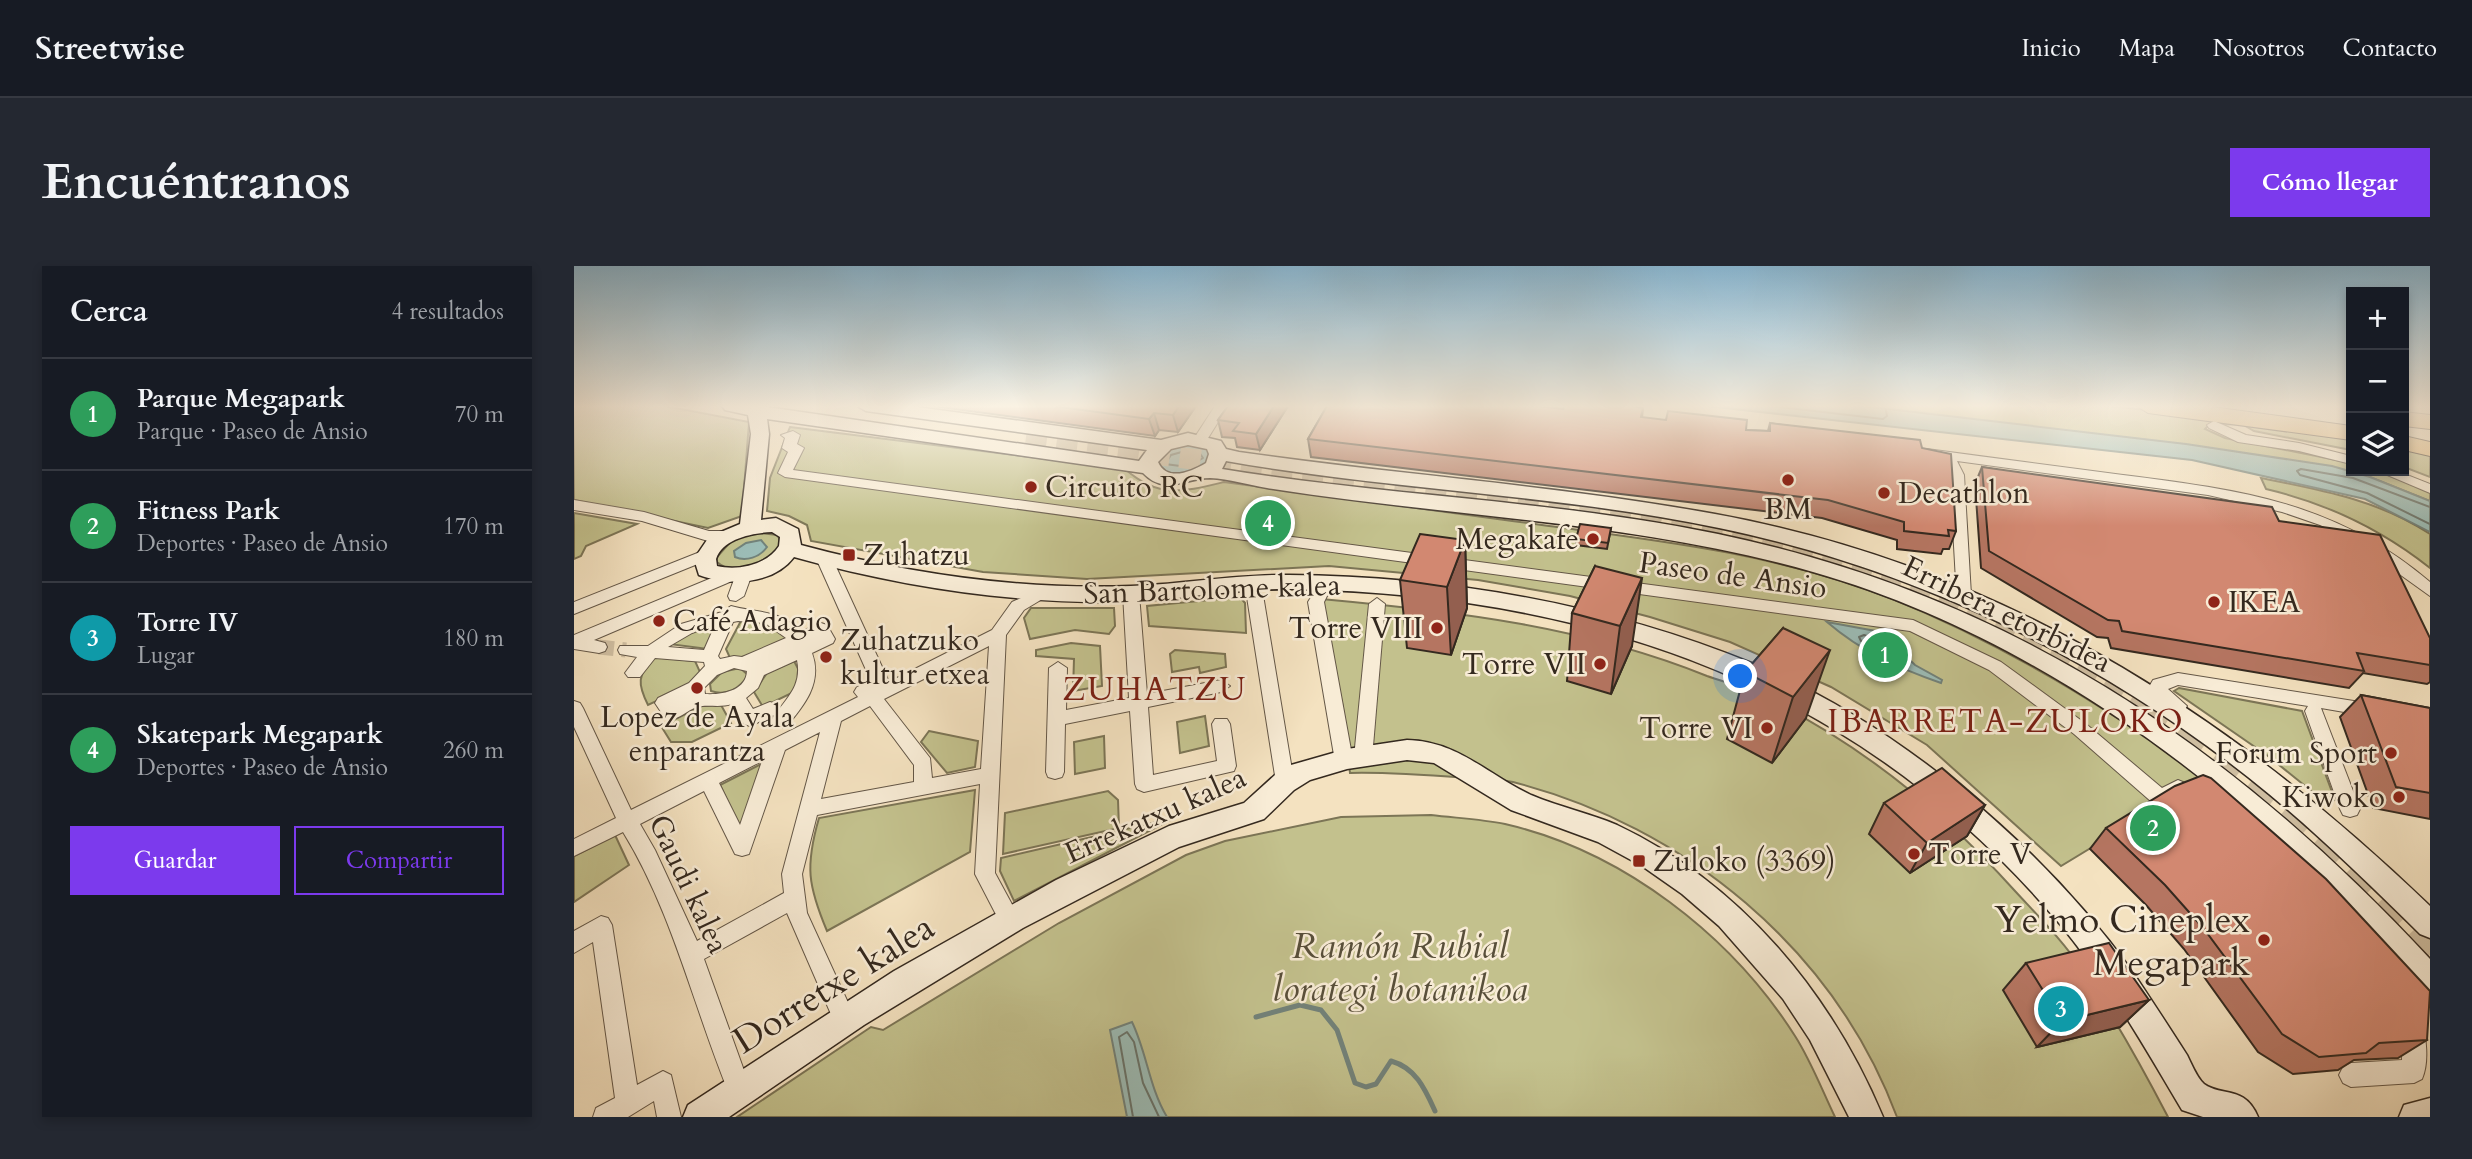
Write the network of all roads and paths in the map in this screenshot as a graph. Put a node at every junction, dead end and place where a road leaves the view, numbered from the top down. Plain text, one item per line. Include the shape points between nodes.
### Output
1 (759, 446) edge
2 (790, 446) edge
3 (984, 446) edge
4 (1163, 446) edge
5 (1214, 446) edge
6 (2290, 446) edge
7 (2319, 446) edge
8 (1911, 451) edge
9 (2346, 453) edge
10 (1943, 455) junction
11 (2346, 459) edge
12 (1213, 463) junction
13 (1149, 468) junction
14 (2409, 474) edge
15 (2398, 476) edge
16 (2430, 483) edge
17 (2430, 489) edge
18 (574, 505) edge
19 (750, 527) junction
20 (727, 536) junction
21 (789, 549) junction
22 (705, 555) junction
23 (824, 558) junction
24 (659, 574) junction
25 (1337, 583) junction
26 (1240, 584) junction
27 (1000, 589) junction
28 (2430, 591) edge
29 (1046, 592) junction
30 (1131, 594) junction
31 (677, 595) junction
32 (733, 595) junction
33 (1963, 595) junction
34 (1377, 604) dead end
35 (1018, 606) junction
36 (574, 608) edge
37 (856, 624) junction
38 (998, 634) junction
39 (574, 643) edge
40 (800, 645) junction
41 (599, 647) tunnel mouth
42 (626, 650) tunnel mouth
43 (648, 653) junction
44 (712, 662) junction
45 (752, 667) junction
46 (1058, 668) dead end
47 (634, 673) dead end
48 (1221, 686) dead end
49 (736, 696) junction
50 (873, 697) junction
51 (1139, 703) junction
52 (574, 708) edge
53 (2314, 711) dead end
54 (2392, 713) edge
55 (833, 717) junction
56 (1056, 719) junction
57 (781, 720) junction
58 (1221, 724) dead end
59 (777, 746) junction
60 (1353, 760) junction
61 (1055, 772) dead end
62 (990, 775) junction
63 (708, 780) junction
64 (1284, 782) junction
65 (923, 788) junction
66 (2191, 789) edge
67 (2295, 799) junction
68 (809, 808) junction
69 (2350, 809) dead end
70 (627, 821) junction
71 (574, 848) edge
72 (793, 899) junction
73 (1010, 921) junction
74 (2430, 925) edge
75 (574, 943) edge
76 (692, 955) junction
77 (2430, 981) edge
78 (2416, 1006) edge
79 (845, 1020) junction
80 (2351, 1076) dead end
81 (739, 1090) junction
82 (628, 1104) junction
83 (2193, 1107) edge
84 (2430, 1115) edge
85 (605, 1117) edge
86 (669, 1117) edge
87 (700, 1117) edge
88 (1866, 1117) edge
89 (2241, 1117) edge
90 (2416, 1117) edge

1 - 19 street
2 - 66 street, Paseo de Ansio via 797,448 785,473 1913,626 1995,666 2080,729 2161,798 2182,786
3 - 13 street
4 - 13 street via 1151,456
5 - 12 street
6 - 11 street
7 - 9 street
8 - 10 street
10 - 28 street via 2225,492 2287,507 2326,520 2372,544
10 - 33 street via 1957,474
12 - 13 street via 1173,480
12 - 33 street, Erribera etorbidea via 1722,522 1822,545
12 - 77 street, Erribera etorbidea via 1690,536 1804,561 1911,597 2059,669 2186,752 2314,858
14 - 16 street
15 - 17 street
18 - 20 street via 644,517 708,536
19 - 20 street
19 - 21 street via 786,528 791,534
20 - 22 street
21 - 23 street, San Bartolome kalea
21 - 32 street
22 - 24 street
22 - 32 street via 707,570
23 - 27 street, San Bartolome kalea
23 - 37 street
24 - 31 street via 674,573 684,579
24 - 36 street
25 - 26 street, San Bartolome kalea
25 - 60 street via 1325,588 1316,602
25 - 83 street, San Bartolome kalea via 1461,594 1631,631 1704,654 1813,704 1888,752 2046,889 2117,976
26 - 30 street, San Bartolome kalea
26 - 64 street via 1255,595
27 - 29 street, San Bartolome kalea
27 - 35 street
29 - 30 street, San Bartolome kalea
29 - 35 street
30 - 51 street
31 - 32 street
31 - 39 street
32 - 40 street via 786,625
32 - 43 street
32 - 44 street
33 - 67 street, Erribera etorbidea via 2169,707
34 - 60 street
35 - 38 street
37 - 40 street
37 - 57 street via 881,684
38 - 50 street
38 - 62 street
39 - 41 street
40 - 45 street
40 - 57 street via 807,658 806,682
42 - 43 street
43 - 44 street
43 - 47 street
44 - 45 street
44 - 49 street via 696,693 715,702
45 - 49 street via 752,684
46 - 56 street
48 - 51 street
49 - 57 street via 750,719
50 - 55 street
50 - 65 street via 923,763
51 - 56 street
51 - 58 street via 1144,784 1227,766
52 - 70 street, Gaudi kalea
53 - 69 street
54 - 67 street via 2178,679 2159,685 2163,696 2272,774
55 - 59 street
55 - 68 street
56 - 61 street
59 - 63 street
59 - 63 street via 742,848
60 - 64 street via 1311,768
60 - 88 street via 1405,750 1438,752 1524,803 1605,832 1667,865 1707,895 1777,967 1846,1069
62 - 65 street
62 - 73 street via 985,874
63 - 70 street
64 - 73 street, Errekatxu kalea via 1266,804 1253,811 1197,828 1119,863
65 - 68 street
67 - 74 street, Erribera etorbidea
68 - 72 street via 792,874
70 - 71 street
70 - 76 street, Gaudi kalea via 645,850
72 - 76 street
72 - 79 street
73 - 79 street, Dorretxe kalea
75 - 82 street via 601,925
76 - 81 street, Gaudi kalea
78 - 80 street via 2411,1049 2414,1071
79 - 81 street, Dorretxe kalea
81 - 87 street, Dorretxe kalea
82 - 85 street
82 - 86 street via 663,1083
83 - 89 street, San Bartolome kalea via 2224,1106
84 - 90 street

